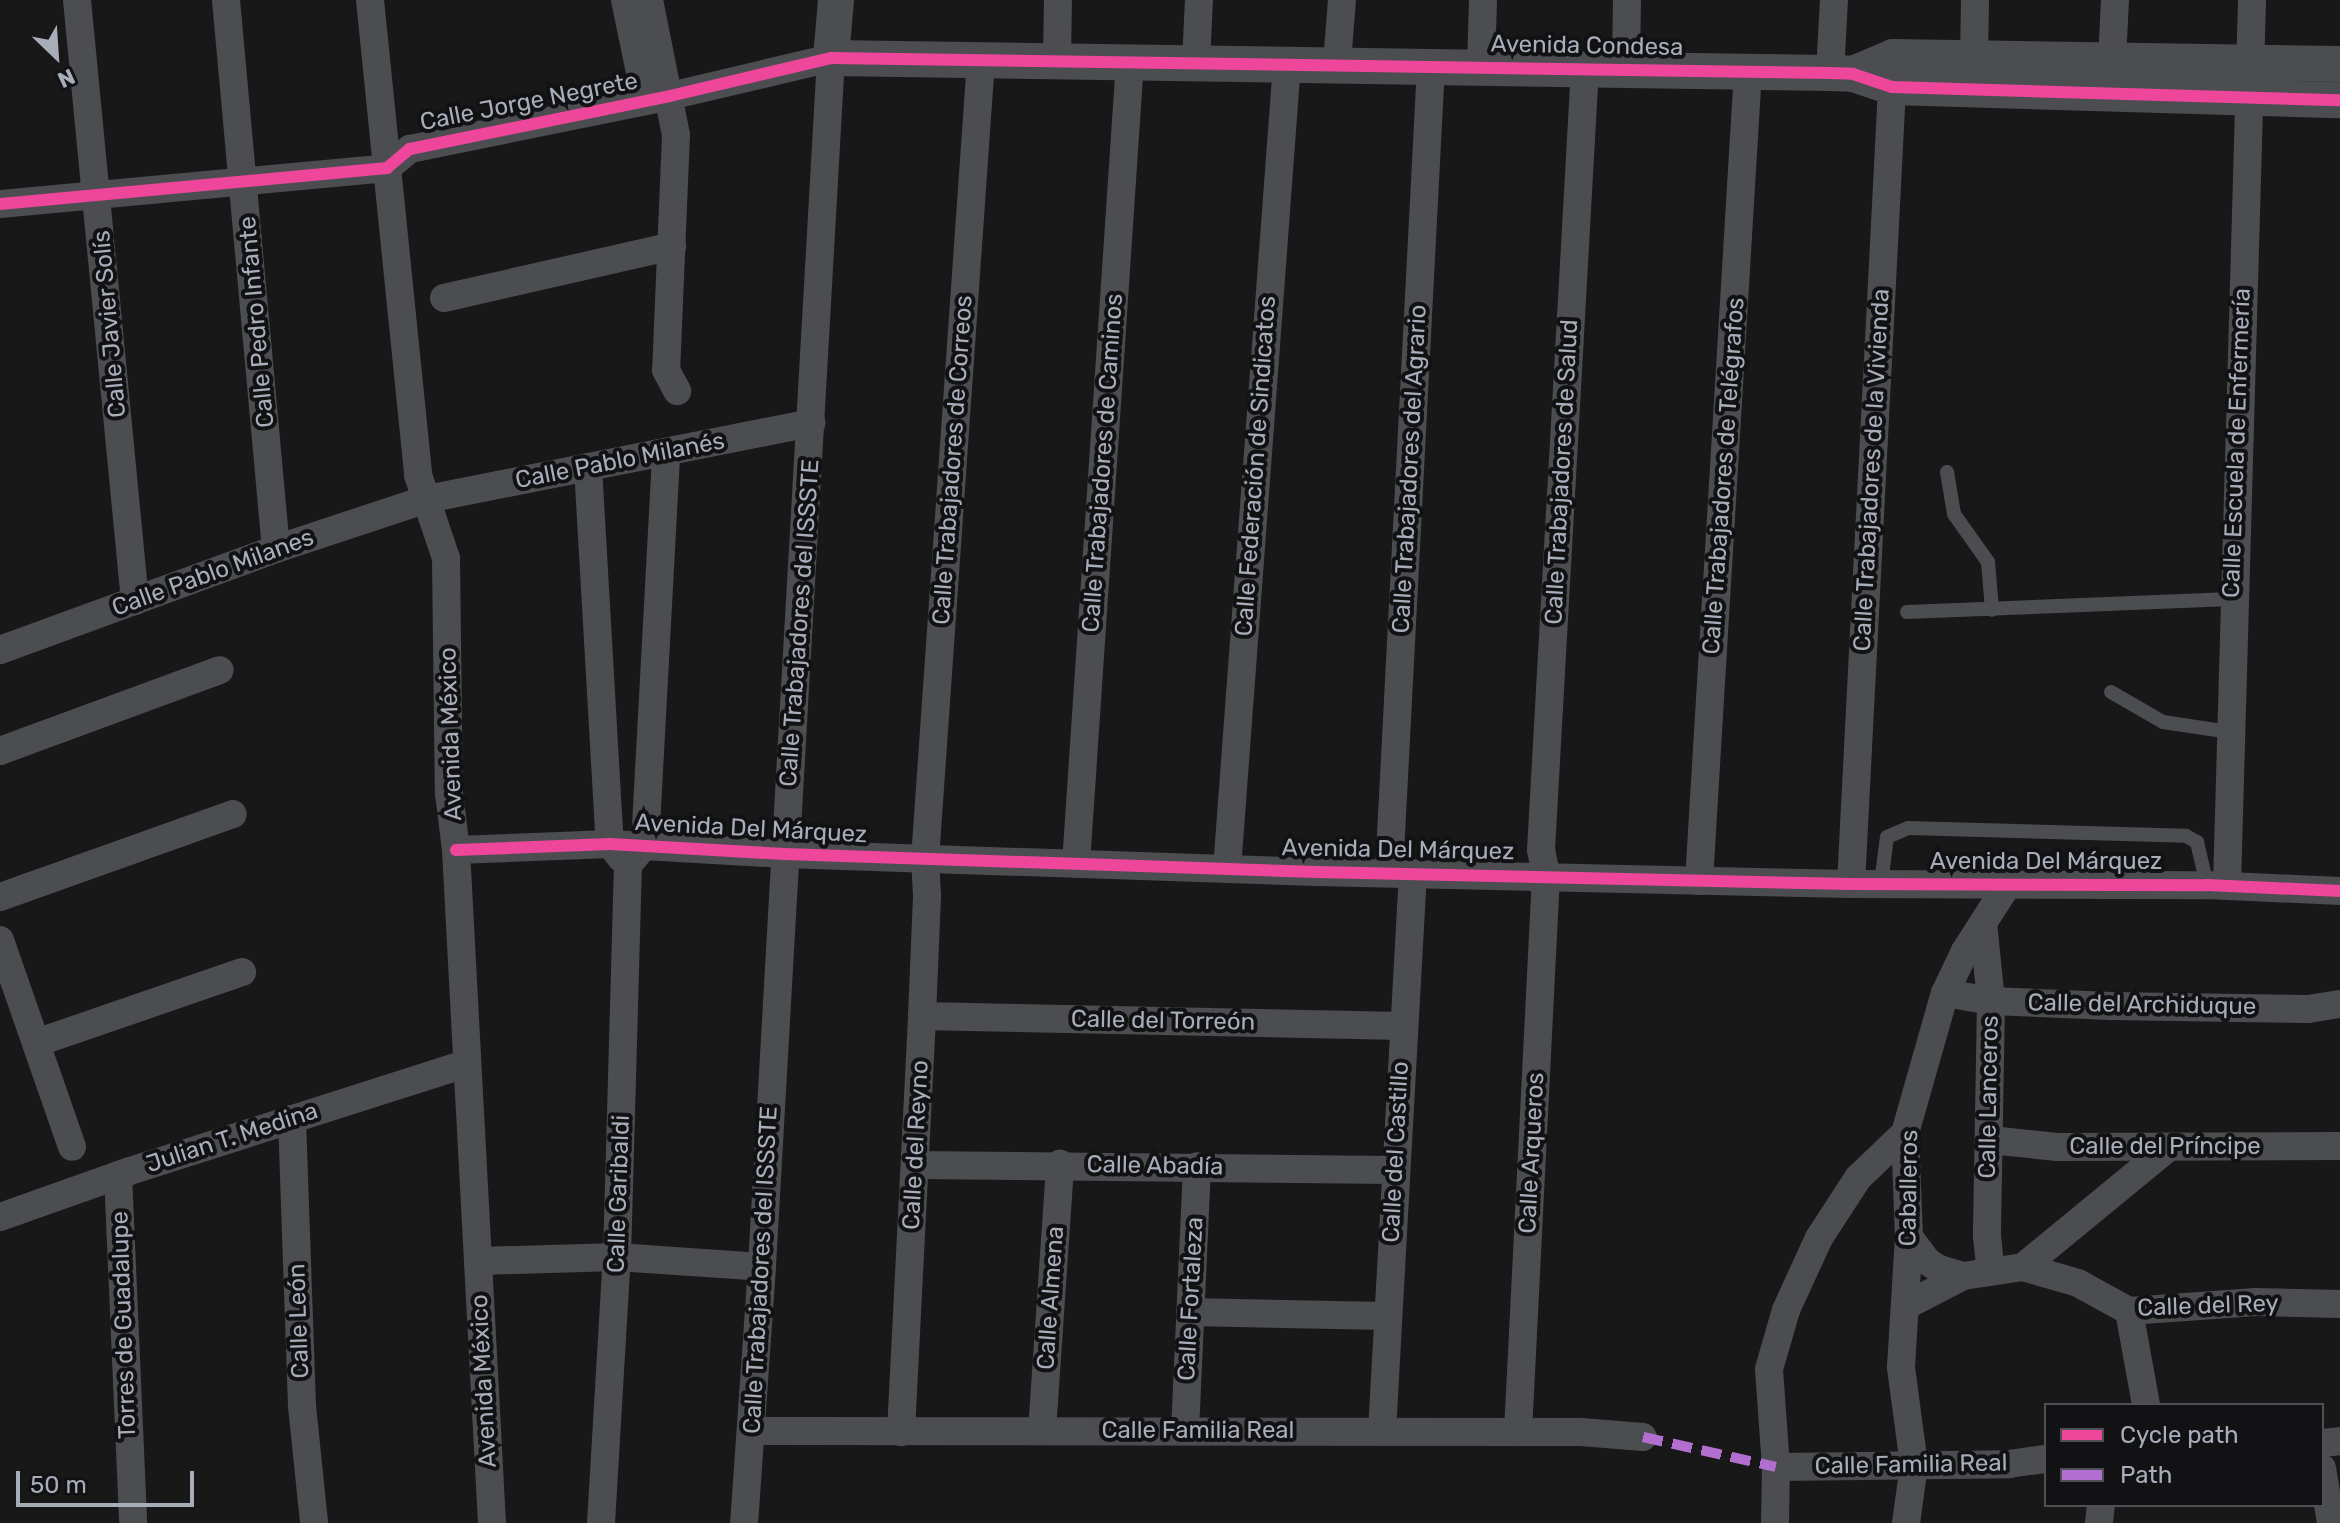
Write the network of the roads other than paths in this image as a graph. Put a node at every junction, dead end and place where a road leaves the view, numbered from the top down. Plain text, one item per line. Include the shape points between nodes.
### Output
1 (77, 0) edge
2 (226, 0) edge
3 (370, 0) edge
4 (625, 0) edge
5 (649, 0) edge
6 (836, 0) edge
7 (1058, 0) edge
8 (1199, 0) edge
9 (1342, 0) edge
10 (1483, 0) edge
11 (1627, 0) edge
12 (1834, 0) edge
13 (1975, 0) edge
14 (2115, 0) edge
15 (2252, 0) edge
16 (831, 58) junction
17 (1974, 59) junction
18 (981, 60) junction
19 (1057, 61) junction
20 (1130, 61) junction
21 (2112, 61) junction
22 (2251, 61) junction
23 (1196, 63) junction
24 (1337, 63) junction
25 (1287, 64) junction
26 (2340, 64) edge
27 (1431, 65) junction
28 (1481, 67) junction
29 (1585, 69) junction
30 (1626, 69) junction
31 (1748, 71) junction
32 (1892, 72) junction
33 (1842, 73) junction
34 (2249, 98) junction
35 (658, 99) junction
36 (2340, 100) edge
37 (387, 168) junction
38 (245, 183) junction
39 (98, 194) junction
40 (0, 204) edge
41 (672, 246) junction
42 (444, 298) dead end
43 (677, 391) dead end
44 (812, 423) junction
45 (666, 453) junction
46 (588, 467) junction
47 (1947, 472) dead end
48 (427, 499) junction
49 (276, 549) junction
50 (2232, 599) junction
51 (135, 601) junction
52 (1992, 610) junction
53 (1907, 612) dead end
54 (0, 650) edge
55 (220, 670) dead end
56 (2111, 692) dead end
57 (2230, 732) junction
58 (0, 751) edge
59 (233, 814) dead end
60 (456, 850) junction
61 (627, 851) junction
62 (785, 854) junction
63 (925, 859) junction
64 (1076, 864) junction
65 (1227, 869) junction
66 (1401, 873) junction
67 (1546, 875) junction
68 (1699, 881) junction
69 (1881, 883) junction
70 (1851, 884) junction
71 (2008, 884) junction
72 (2217, 885) junction
73 (2340, 891) edge
74 (0, 897) edge
75 (1983, 923) junction
76 (0, 940) edge
77 (242, 972) dead end
78 (1945, 993) junction
79 (1991, 1001) junction
80 (2340, 1004) edge
81 (922, 1016) junction
82 (1403, 1026) junction
83 (36, 1043) junction
84 (466, 1064) junction
85 (292, 1119) junction
86 (1905, 1133) junction
87 (1990, 1140) junction
88 (2340, 1146) edge
89 (72, 1147) dead end
90 (2168, 1148) junction
91 (1060, 1164) junction
92 (916, 1165) junction
93 (1197, 1166) junction
94 (1394, 1170) junction
95 (118, 1175) junction
96 (0, 1217) edge
97 (1909, 1237) junction
98 (617, 1257) junction
99 (478, 1261) junction
100 (762, 1267) junction
101 (2023, 1267) junction
102 (1991, 1272) junction
103 (1963, 1276) junction
104 (2340, 1304) edge
105 (1905, 1306) junction
106 (2129, 1311) junction
107 (1190, 1312) junction
108 (1386, 1316) junction
109 (2146, 1403) edge
110 (753, 1431) junction
111 (1042, 1431) junction
112 (1185, 1431) junction
113 (901, 1432) junction
114 (1382, 1432) junction
115 (1518, 1432) junction
116 (1643, 1437) dead end
117 (2044, 1459) edge
118 (1914, 1465) junction
119 (1776, 1467) junction
120 (2324, 1480) edge
121 (133, 1523) edge
122 (314, 1523) edge
123 (492, 1523) edge
124 (601, 1523) edge
125 (744, 1523) edge
126 (1775, 1523) edge
127 (1906, 1523) edge
128 (2331, 1523) edge

1 - 39 street, Calle Javier Solís
2 - 38 street, Calle Pedro Infante
3 - 37 street, Avenida México
4 - 35 street
5 - 35 street
6 - 16 street
7 - 19 street
8 - 23 street
9 - 24 street
10 - 28 street
11 - 30 street
12 - 33 street
13 - 17 street
14 - 21 street
15 - 22 street, Calle Escuela de Enfermería
16 - 18 street, Avenida Condesa
16 - 35 street, Calle Jorge Negrete
16 - 44 street, Calle Trabajadores del ISSSTE
17 - 21 street, Avenida Condesa
17 - 32 street, Avenida Condesa
18 - 19 street, Avenida Condesa
18 - 63 street, Calle Trabajadores de Correos
19 - 20 street, Avenida Condesa
20 - 23 street, Avenida Condesa
20 - 64 street, Calle Trabajadores de Caminos
21 - 22 street, Avenida Condesa
22 - 26 street, Avenida Condesa
22 - 34 street, Calle Escuela de Enfermería
23 - 25 street, Avenida Condesa
24 - 25 street, Avenida Condesa
24 - 27 street, Avenida Condesa
25 - 65 street, Calle Federación de Sindicatos
27 - 28 street, Avenida Condesa
27 - 66 street, Calle Trabajadores del Agrario
28 - 29 street, Avenida Condesa
29 - 30 street, Avenida Condesa
29 - 67 street, Calle Trabajadores de Salud via 1541,850
30 - 31 street, Avenida Condesa
31 - 33 street, Avenida Condesa
31 - 68 street, Calle Trabajadores de Telégrafos
32 - 33 street, Avenida Condesa
32 - 34 street, Avenida Condesa
32 - 70 street, Calle Trabajadores de la Vivienda
34 - 36 street, Avenida Condesa
34 - 50 street, Calle Escuela de Enfermería
35 - 37 street, Calle Jorge Negrete via 410,149
35 - 41 street via 676,135
37 - 38 street, Calle Jorge Negrete
37 - 48 street, Avenida México via 418,475
38 - 39 street, Calle Jorge Negrete
38 - 49 street, Calle Pedro Infante
39 - 40 street, Calle Jorge Negrete
39 - 51 street, Calle Javier Solís
41 - 42 street
41 - 43 street via 666,370
44 - 45 street, Calle Pablo Milanés
44 - 62 street, Calle Trabajadores del ISSSTE
45 - 46 street, Calle Pablo Milanés
45 - 61 street, Calle Garibaldi
46 - 48 street, Calle Pablo Milanés
46 - 61 street, Calle Garibaldi
47 - 52 lane via 1954,514 1988,562
48 - 49 street, Calle Pablo Milanes
48 - 60 street, Avenida México via 446,558 449,793
49 - 51 street, Calle Pablo Milanes
50 - 52 lane
50 - 57 street, Calle Escuela de Enfermería
51 - 54 street, Calle Pablo Milanes
52 - 53 lane
55 - 58 street
56 - 57 lane via 2163,722
57 - 72 street, Calle Escuela de Enfermería
59 - 74 street
60 - 61 street, Avenida Del Márquez
60 - 84 street, Avenida México
61 - 62 street, Avenida Del Márquez
61 - 98 street, Calle Garibaldi
62 - 63 street, Avenida Del Márquez
62 - 100 street, Calle Trabajadores del ISSSTE
63 - 64 street, Avenida Del Márquez
63 - 81 street, Calle del Reyno
64 - 65 street, Avenida Del Márquez
65 - 66 street, Avenida Del Márquez
66 - 67 street, Avenida Del Márquez
66 - 82 street, Calle del Castillo
67 - 68 street, Avenida Del Márquez
67 - 115 street, Calle Arqueros
68 - 70 street, Avenida Del Márquez
69 - 70 street, Avenida Del Márquez
69 - 71 street, Avenida Del Márquez
69 - 72 lane via 1887,837 1908,828 2186,836 2197,842
71 - 72 street, Avenida Del Márquez
71 - 75 street, Caballeros
72 - 73 street, Avenida Del Márquez
75 - 78 street, Caballeros
75 - 79 street, Calle Lanceros
76 - 83 street
77 - 83 street
78 - 79 street, Calle del Archiduque
78 - 86 street, Caballeros
79 - 80 street, Calle del Archiduque via 2308,1009
79 - 87 street, Calle Lanceros
81 - 82 street, Calle del Torreón
81 - 92 street, Calle del Reyno
82 - 94 street, Calle del Castillo
83 - 89 street
84 - 85 street, Julian T. Medina
84 - 99 street, Avenida México
85 - 95 street, Julian T. Medina
85 - 122 street, Calle León via 302,1406
86 - 97 street, Caballeros
86 - 119 street via 1858,1178 1819,1238 1786,1310 1769,1369
87 - 90 street, Calle del Príncipe
87 - 102 street, Calle Lanceros
88 - 90 street, Calle del Príncipe
90 - 101 street
91 - 92 street, Calle Abadía
91 - 93 street, Calle Abadía
91 - 111 street, Calle Almena
92 - 113 street, Calle del Reyno
93 - 94 street, Calle Abadía
93 - 107 street, Calle Fortaleza
94 - 108 street, Calle del Castillo
95 - 96 street, Julian T. Medina
95 - 121 street, Torres de Guadalupe
97 - 103 street via 1927,1261
97 - 105 street, Caballeros
98 - 99 street
98 - 100 street
98 - 124 street, Calle Garibaldi
99 - 123 street, Avenida México
100 - 110 street, Calle Trabajadores del ISSSTE
101 - 102 street, Calle del Rey
101 - 106 street, Calle del Rey via 2078,1283
102 - 103 street, Calle del Rey
103 - 105 street
104 - 106 street, Calle del Rey via 2256,1302
105 - 118 street, Caballeros via 1901,1367
106 - 109 street
107 - 108 street
107 - 112 street, Calle Fortaleza
108 - 114 street, Calle del Castillo
110 - 113 street, Calle Familia Real
110 - 125 street, Calle Trabajadores del ISSSTE
111 - 112 street, Calle Familia Real
111 - 113 street, Calle Familia Real
112 - 114 street, Calle Familia Real
114 - 115 street, Calle Familia Real
115 - 116 street, Calle Familia Real
117 - 118 street, Calle Familia Real
118 - 119 street, Calle Familia Real
118 - 127 street, Caballeros
119 - 126 street
120 - 128 street

